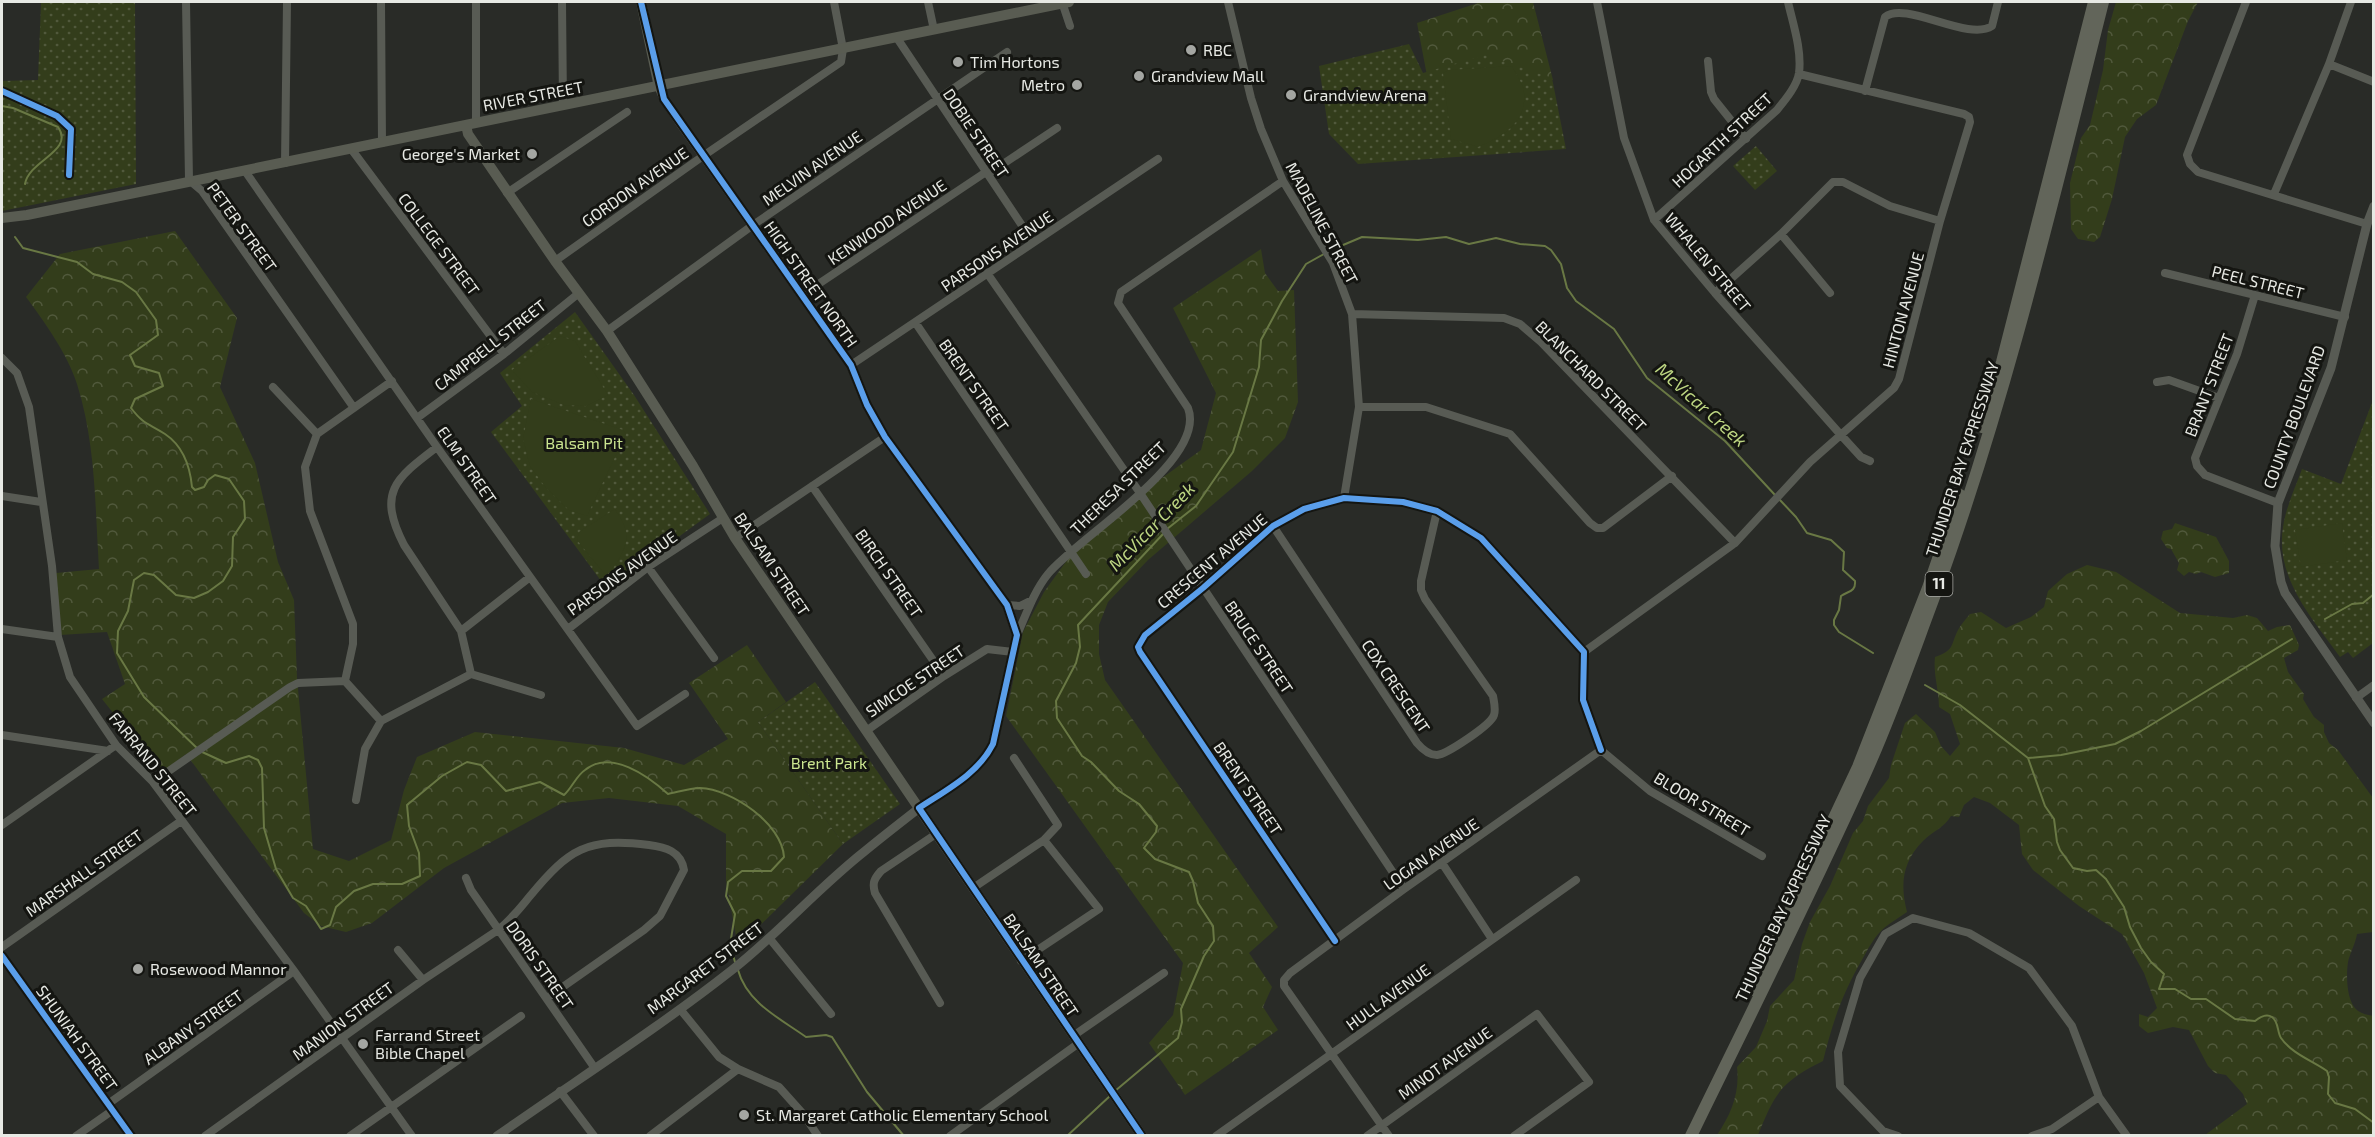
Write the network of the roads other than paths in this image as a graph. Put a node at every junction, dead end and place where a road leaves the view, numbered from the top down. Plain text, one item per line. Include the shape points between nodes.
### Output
1 (186, 2) edge
2 (287, 2) edge
3 (381, 2) edge
4 (477, 2) edge
5 (562, 2) edge
6 (641, 2) edge
7 (834, 2) edge
8 (928, 2) edge
9 (1065, 2) edge
10 (1228, 2) edge
11 (1597, 2) edge
12 (1788, 2) edge
13 (1998, 2) edge
14 (2094, 2) edge
15 (2103, 2) edge
16 (2246, 2) edge
17 (2351, 2) edge
18 (1070, 26) dead end
19 (934, 30) junction
20 (897, 38) junction
21 (843, 49) junction
22 (1007, 52) dead end
23 (1708, 61) dead end
24 (2329, 64) junction
25 (1799, 74) junction
26 (2373, 82) edge
27 (659, 87) junction
28 (1864, 91) junction
29 (936, 99) junction
30 (563, 105) junction
31 (627, 112) dead end
32 (471, 124) junction
33 (1057, 128) dead end
34 (1746, 139) junction
35 (382, 143) junction
36 (352, 150) junction
37 (703, 156) junction
38 (1158, 159) dead end
39 (285, 163) junction
40 (245, 171) junction
41 (987, 173) junction
42 (189, 180) junction
43 (1283, 182) junction
44 (507, 193) junction
45 (2274, 194) junction
46 (2373, 206) edge
47 (2, 218) edge
48 (1654, 220) junction
49 (1940, 221) junction
50 (2367, 224) junction
51 (753, 225) junction
52 (1780, 234) junction
53 (1033, 242) junction
54 (555, 261) junction
55 (987, 273) junction
56 (2165, 273) dead end
57 (579, 293) junction
58 (1714, 293) junction
59 (1830, 293) dead end
60 (802, 295) junction
61 (2255, 295) junction
62 (1352, 314) junction
63 (2344, 317) junction
64 (915, 322) junction
65 (607, 331) junction
66 (504, 354) junction
67 (2, 357) edge
68 (851, 365) junction
69 (392, 381) junction
70 (2157, 381) dead end
71 (273, 387) dead end
72 (2219, 398) junction
73 (1359, 407) junction
74 (354, 408) junction
75 (417, 418) junction
76 (317, 434) junction
77 (1840, 434) junction
78 (885, 437) junction
79 (437, 447) junction
80 (1870, 461) dead end
81 (1672, 476) junction
82 (812, 486) junction
83 (1140, 493) junction
84 (2, 496) edge
85 (1344, 498) junction
86 (41, 502) junction
87 (2278, 503) junction
88 (1437, 511) junction
89 (723, 518) junction
90 (1273, 526) junction
91 (735, 537) junction
92 (1735, 543) junction
93 (1073, 552) junction
94 (648, 567) junction
95 (1086, 574) dead end
96 (530, 577) junction
97 (1203, 588) junction
98 (1032, 600) junction
99 (1007, 605) junction
100 (2, 629) edge
101 (568, 629) junction
102 (461, 631) junction
103 (1017, 635) junction
104 (58, 638) junction
105 (1139, 650) joint
106 (1013, 652) junction
107 (1584, 652) junction
108 (714, 658) dead end
109 (471, 674) junction
110 (944, 676) junction
111 (345, 681) junction
112 (2373, 686) edge
113 (541, 694) dead end
114 (685, 694) dead end
115 (2356, 698) junction
116 (381, 721) junction
117 (2373, 723) edge
118 (866, 731) junction
119 (2, 735) edge
120 (116, 745) junction
121 (1601, 750) junction
122 (108, 751) junction
123 (987, 757) joint
124 (1014, 758) dead end
125 (153, 783) junction
126 (356, 800) dead end
127 (919, 808) junction
128 (181, 821) junction
129 (2, 825) edge
130 (936, 834) junction
131 (1044, 840) junction
132 (1762, 856) dead end
133 (1442, 863) junction
134 (466, 878) dead end
135 (1576, 880) dead end
136 (973, 888) junction
137 (1404, 889) junction
138 (498, 930) junction
139 (770, 939) junction
140 (1492, 939) junction
141 (1335, 941) junction
142 (2, 947) edge
143 (398, 950) dead end
144 (2, 956) edge
145 (1021, 961) junction
146 (294, 971) junction
147 (1164, 973) dead end
148 (423, 980) junction
149 (547, 998) junction
150 (940, 1003) dead end
151 (680, 1009) junction
152 (831, 1014) dead end
153 (521, 1016) dead end
154 (344, 1039) junction
155 (1076, 1040) junction
156 (1330, 1055) junction
157 (594, 1067) junction
158 (738, 1069) junction
159 (560, 1091) junction
160 (2099, 1097) junction
161 (110, 1107) junction
162 (391, 1107) junction
163 (1381, 1126) junction
164 (76, 1136) edge
165 (131, 1136) edge
166 (205, 1136) edge
167 (350, 1136) edge
168 (412, 1136) edge
169 (497, 1136) edge
170 (594, 1136) edge
171 (650, 1136) edge
172 (818, 1136) edge
173 (950, 1136) edge
174 (1142, 1136) edge
175 (1216, 1136) edge
176 (1367, 1136) edge
177 (1389, 1136) edge
178 (1514, 1136) edge
179 (1684, 1136) edge
180 (1691, 1136) edge
181 (1898, 1136) edge
182 (2032, 1136) edge
183 (2127, 1136) edge

1 - 42 street, PETER STREET
2 - 39 street
3 - 35 street
4 - 32 street
5 - 30 street
6 - 27 main road, HIGH STREET NORTH
7 - 21 street
8 - 19 street
9 - 18 street
9 - 19 main road, RIVER STREET
10 - 43 street, MADELINE STREET via 1251,98
11 - 48 street, WHALEN STREET via 1624,138
12 - 25 street
13 - 28 street via 1992,26 1987,29 1901,10 1888,14
14 - 179 highway, THUNDER BAY EXPRESSWAY / 11 via 2002,362 1928,588 1858,767
15 - 180 highway, THUNDER BAY EXPRESSWAY / 11 via 2011,361 1937,589 1866,771
16 - 45 street via 2187,159 2198,172
17 - 24 street
19 - 20 main road, RIVER STREET
20 - 21 main road, RIVER STREET
20 - 29 street, DOBIE STREET
21 - 27 main road, RIVER STREET
21 - 37 street, GORDON AVENUE via 841,62
22 - 29 street, MELVIN AVENUE
23 - 34 street via 1714,99
24 - 26 street
24 - 45 street
25 - 28 street, HINTON AVENUE
25 - 34 street, HOGARTH STREET via 1778,111
27 - 30 main road, RIVER STREET
27 - 37 street, HIGH STREET NORTH
28 - 49 street, HINTON AVENUE via 1969,117
29 - 41 street, DOBIE STREET
29 - 51 street, MELVIN AVENUE
30 - 32 main road, RIVER STREET
31 - 44 street
32 - 35 main road, RIVER STREET
32 - 44 main road, BALSAM STREET via 468,134
33 - 41 street, KENWOOD AVENUE
34 - 48 street, HOGARTH STREET
35 - 36 main road, RIVER STREET
36 - 39 main road, RIVER STREET
36 - 66 street, COLLEGE STREET
37 - 51 street, HIGH STREET NORTH
37 - 54 street, GORDON AVENUE
38 - 53 street, PARSONS AVENUE
39 - 40 main road, RIVER STREET
40 - 42 main road, RIVER STREET
40 - 69 street, ELM STREET
41 - 53 street, DOBIE STREET
41 - 60 street, KENWOOD AVENUE
42 - 47 main road, RIVER STREET
42 - 74 street, PETER STREET via 202,191
43 - 62 street, MADELINE STREET via 1333,263
43 - 83 street, THERESA STREET via 1121,292 1118,303 1190,414 1182,447
44 - 54 main road, BALSAM STREET
45 - 50 street
46 - 50 street, COUNTY BOULEVARD
48 - 58 street, WHALEN STREET
49 - 52 street via 1890,206 1837,181
49 - 77 street, HINTON AVENUE via 1899,379 1894,388
50 - 63 street, COUNTY BOULEVARD
51 - 60 street, HIGH STREET NORTH
51 - 65 street, MELVIN AVENUE
52 - 58 street
52 - 59 street
53 - 55 street, PARSONS AVENUE
54 - 57 main road, BALSAM STREET
55 - 64 street, PARSONS AVENUE
55 - 83 street, BRUCE STREET
56 - 61 street, PEEL STREET
57 - 65 main road, BALSAM STREET
57 - 66 street, CAMPBELL STREET
58 - 77 street, WHALEN STREET
60 - 68 street, HIGH STREET NORTH
61 - 63 street, PEEL STREET
61 - 72 street, BRANT STREET
62 - 73 street, MADELINE STREET
62 - 81 street, BLANCHARD STREET via 1504,318 1520,324
63 - 87 street, COUNTY BOULEVARD via 2331,369
64 - 68 street, PARSONS AVENUE
64 - 93 street, BRENT STREET
65 - 89 main road, BALSAM STREET
66 - 75 street, CAMPBELL STREET
67 - 86 street, FARRAND STREET via 22,383 29,407
68 - 78 street, HIGH STREET NORTH
69 - 74 street
69 - 75 street, ELM STREET
70 - 72 street via 2169,380
71 - 76 street
72 - 87 street, BRANT STREET via 2195,459 2197,466 2205,475
73 - 81 street via 1426,407 1510,434 1597,528 1603,528
73 - 85 street, MADELINE STREET
74 - 76 street
75 - 79 street, ELM STREET
76 - 111 street via 305,467 306,476 310,511 353,624
77 - 80 street, WHALEN STREET via 1861,457
77 - 92 street, HINTON AVENUE
78 - 82 street
78 - 99 street, HIGH STREET NORTH
79 - 96 street, ELM STREET
79 - 102 street via 410,468 391,496 390,504 404,545
81 - 92 street, BLANCHARD STREET
82 - 91 street
82 - 110 street, BIRCH STREET
83 - 93 street, THERESA STREET
83 - 97 street, BRUCE STREET
84 - 86 street
85 - 88 street, CRESCENT AVENUE via 1403,502
85 - 90 street, CRESCENT AVENUE via 1304,509
86 - 104 street, FARRAND STREET
87 - 115 street, COUNTY BOULEVARD via 2275,546 2285,593
88 - 90 street, COX CRESCENT via 1421,590 1493,696 1495,710 1488,724 1436,755 1425,752 1417,743
88 - 107 street, CRESCENT AVENUE via 1481,538
89 - 91 main road, BALSAM STREET
89 - 94 street, PARSONS AVENUE
90 - 97 street, CRESCENT AVENUE
91 - 118 main road, BALSAM STREET
92 - 107 street, HINTON AVENUE
93 - 95 street, BRENT STREET
93 - 98 street, THERESA STREET via 1048,573
94 - 101 street, PARSONS AVENUE
94 - 108 street
96 - 101 street, ELM STREET
96 - 102 street
97 - 105 street, CRESCENT AVENUE via 1144,635
97 - 137 street, BRUCE STREET
98 - 99 street via 1020,606
98 - 103 street, THERESA STREET
99 - 103 street, HIGH STREET NORTH
100 - 104 street
101 - 114 street, ELM STREET via 637,726
102 - 109 street
103 - 106 street, THERESA STREET
104 - 120 street, FARRAND STREET via 70,677
105 - 141 street, BRENT STREET
106 - 110 street, SIMCOE STREET via 987,649
106 - 123 street, THERESA STREET
107 - 121 street via 1583,700
109 - 113 street
109 - 116 street
110 - 118 street, SIMCOE STREET
111 - 116 street
111 - 125 street via 298,683 290,687
112 - 115 street
115 - 117 street, COUNTY BOULEVARD
116 - 126 street via 365,749
118 - 127 main road, BALSAM STREET
119 - 122 street
120 - 122 street
120 - 125 street, FARRAND STREET
121 - 132 street, BLOOR STREET via 1650,791
121 - 133 street, LOGAN AVENUE
122 - 129 street
123 - 127 street, MARGARET STREET
124 - 131 street via 1058,825
125 - 128 street, FARRAND STREET
127 - 130 main road, BALSAM STREET
127 - 139 street, MARGARET STREET via 846,866
128 - 142 street, MARSHALL STREET
128 - 146 street, FARRAND STREET
130 - 136 main road, BALSAM STREET
130 - 150 street via 881,871 873,885
131 - 136 street
131 - 145 street via 1098,908
133 - 137 street, LOGAN AVENUE
133 - 140 street
134 - 138 street, DORIS STREET
135 - 140 street, HULL AVENUE
136 - 145 main road, BALSAM STREET
137 - 141 street, LOGAN AVENUE
138 - 148 street, MANION STREET
138 - 149 street, DORIS STREET
138 - 149 street, MANION STREET via 551,870 576,851 613,842 661,847 678,856 684,870 660,916
139 - 151 street, MARGARET STREET
139 - 152 street
140 - 156 street, HULL AVENUE
141 - 156 street, LOGAN AVENUE via 1284,980
143 - 148 street
144 - 161 street, SHUNIAH STREET
145 - 155 main road, BALSAM STREET
146 - 154 street, FARRAND STREET
146 - 161 street, ALBANY STREET
147 - 155 street
148 - 154 street, MANION STREET
149 - 157 street, DORIS STREET
151 - 157 street, MARGARET STREET
151 - 158 street via 719,1057
153 - 162 street
154 - 162 street, FARRAND STREET
154 - 166 street, MANION STREET
155 - 173 street
155 - 174 main road, BALSAM STREET
156 - 163 street
156 - 175 street, HULL AVENUE
157 - 159 street, MARGARET STREET
158 - 171 street
158 - 172 street via 779,1087
159 - 169 street, MARGARET STREET
159 - 170 street
160 - 181 street via 2072,1026 2029,968 1969,933 1912,918 1885,934 1860,978 1838,1052 1840,1086 1883,1131
160 - 182 street via 2052,1129
160 - 183 street
161 - 164 street, ALBANY STREET
161 - 165 street, SHUNIAH STREET
162 - 167 street
162 - 168 street, FARRAND STREET
163 - 176 street, MINOT AVENUE
163 - 177 street
163 - 178 street, MINOT AVENUE via 1537,1014 1589,1082

